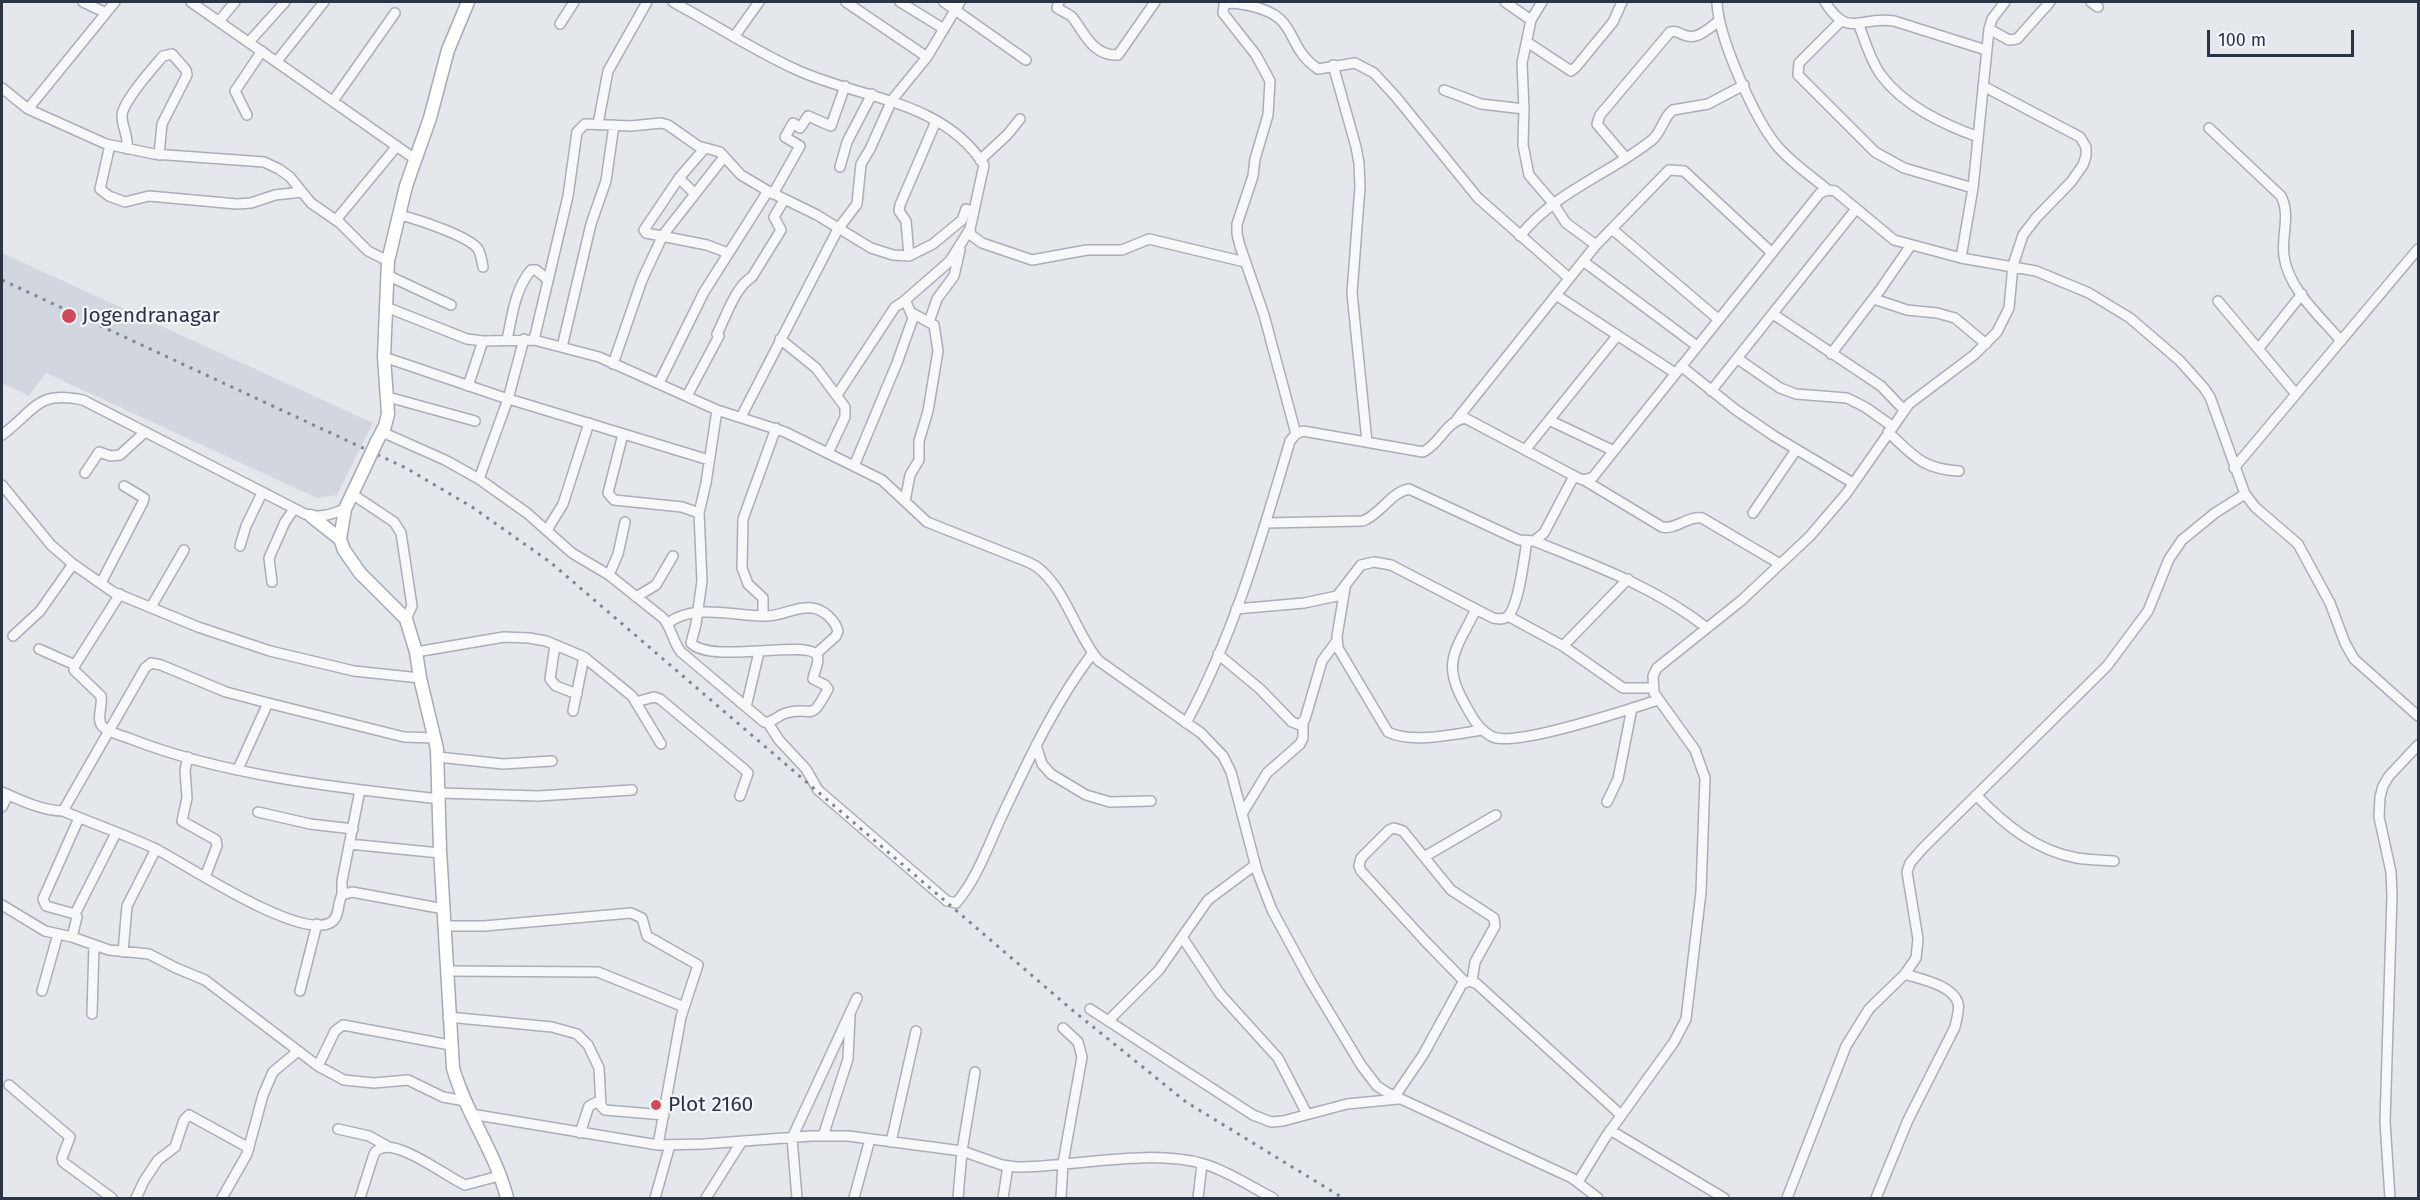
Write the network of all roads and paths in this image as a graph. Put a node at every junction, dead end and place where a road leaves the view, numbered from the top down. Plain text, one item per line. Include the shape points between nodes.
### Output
1 (83, 2) edge
2 (115, 2) edge
3 (191, 2) edge
4 (234, 2) edge
5 (285, 2) edge
6 (324, 2) edge
7 (468, 2) edge
8 (574, 2) edge
9 (647, 2) edge
10 (673, 2) edge
11 (697, 2) edge
12 (759, 2) edge
13 (846, 2) edge
14 (900, 2) edge
15 (944, 2) edge
16 (1059, 2) edge
17 (1155, 2) edge
18 (1213, 2) edge
19 (1505, 2) edge
20 (1542, 2) edge
21 (1622, 2) edge
22 (1717, 2) edge
23 (1825, 2) edge
24 (2005, 2) edge
25 (2050, 2) edge
26 (203, 5) edge
27 (958, 5) edge
28 (1224, 5) junction
29 (691, 12) junction
30 (106, 13) junction
31 (395, 13) dead end
32 (219, 21) junction
33 (1531, 21) junction
34 (1719, 21) junction
35 (1841, 21) junction
36 (1858, 23) junction
37 (560, 24) dead end
38 (944, 29) junction
39 (1989, 29) junction
40 (734, 37) junction
41 (249, 42) junction
42 (1527, 42) junction
43 (1986, 50) junction
44 (262, 51) junction
45 (927, 57) junction
46 (1026, 60) dead end
47 (277, 61) junction
48 (1333, 65) junction
49 (1744, 85) junction
50 (844, 86) junction
51 (1983, 86) junction
52 (2, 88) edge
53 (1444, 90) dead end
54 (872, 94) junction
55 (892, 100) junction
56 (333, 101) junction
57 (28, 109) junction
58 (1524, 109) junction
59 (247, 115) dead end
60 (1020, 119) dead end
61 (936, 121) junction
62 (598, 124) junction
63 (614, 124) junction
64 (2209, 128) dead end
65 (1978, 137) junction
66 (110, 145) junction
67 (397, 146) junction
68 (705, 148) junction
69 (127, 149) junction
70 (159, 155) junction
71 (724, 157) junction
72 (1625, 157) junction
73 (415, 159) junction
74 (980, 160) junction
75 (840, 166) dead end
76 (679, 178) junction
77 (1973, 188) junction
78 (1828, 190) junction
79 (302, 192) junction
80 (770, 193) junction
81 (694, 194) junction
82 (784, 200) junction
83 (1553, 203) junction
84 (1856, 209) junction
85 (974, 212) junction
86 (399, 215) junction
87 (336, 220) junction
88 (838, 229) junction
89 (970, 229) junction
90 (1612, 229) junction
91 (663, 236) junction
92 (1520, 236) junction
93 (960, 245) junction
94 (1596, 245) junction
95 (1911, 245) junction
96 (1771, 252) junction
97 (2418, 252) edge
98 (728, 253) junction
99 (909, 256) junction
100 (1961, 258) junction
101 (388, 261) junction
102 (1583, 261) junction
103 (1245, 262) junction
104 (2013, 265) junction
105 (483, 267) dead end
106 (387, 275) junction
107 (1569, 278) junction
108 (547, 279) junction
109 (2302, 294) junction
110 (1556, 295) junction
111 (1874, 299) junction
112 (2218, 301) dead end
113 (903, 302) junction
114 (451, 305) dead end
115 (386, 307) junction
116 (912, 313) junction
117 (1773, 314) junction
118 (1718, 319) junction
119 (929, 322) junction
120 (1617, 336) junction
121 (529, 339) junction
122 (780, 339) junction
123 (507, 340) junction
124 (483, 341) junction
125 (2341, 341) junction
126 (1986, 344) junction
127 (1697, 346) junction
128 (562, 347) junction
129 (2259, 348) junction
130 (1831, 354) junction
131 (384, 357) junction
132 (1737, 359) junction
133 (613, 364) junction
134 (1678, 370) junction
135 (659, 383) junction
136 (468, 386) junction
137 (1711, 391) junction
138 (2296, 394) junction
139 (837, 395) junction
140 (687, 396) junction
141 (388, 397) junction
142 (508, 399) junction
143 (717, 410) junction
144 (1904, 410) junction
145 (741, 417) junction
146 (1457, 419) junction
147 (1549, 420) junction
148 (475, 421) dead end
149 (589, 423) junction
150 (776, 428) junction
151 (1890, 429) junction
152 (145, 432) junction
153 (623, 434) junction
154 (1296, 434) junction
155 (2, 435) edge
156 (380, 437) junction
157 (1367, 442) junction
158 (1525, 450) junction
159 (1796, 450) junction
160 (1614, 451) junction
161 (828, 453) junction
162 (709, 460) junction
163 (854, 466) junction
164 (2234, 468) junction
165 (1959, 471) dead end
166 (85, 473) dead end
167 (1574, 476) junction
168 (479, 479) junction
169 (1584, 480) junction
170 (1853, 483) junction
171 (2, 485) edge
172 (124, 486) dead end
173 (262, 493) junction
174 (352, 494) junction
175 (2245, 494) junction
176 (905, 501) junction
177 (294, 509) junction
178 (345, 509) junction
179 (699, 513) junction
180 (1753, 513) dead end
181 (311, 516) junction
182 (625, 522) dead end
183 (1266, 523) junction
184 (547, 530) junction
185 (340, 539) junction
186 (1530, 541) junction
187 (240, 546) dead end
188 (184, 550) dead end
189 (673, 556) dead end
190 (74, 564) junction
191 (1780, 564) junction
192 (609, 575) junction
193 (1628, 579) junction
194 (272, 582) dead end
195 (101, 583) junction
196 (1344, 588) junction
197 (120, 594) junction
198 (636, 597) junction
199 (151, 607) junction
200 (1236, 609) junction
201 (1476, 609) junction
202 (698, 612) junction
203 (763, 616) junction
204 (1508, 616) junction
205 (406, 619) junction
206 (668, 623) junction
207 (1707, 627) junction
208 (13, 636) dead end
209 (1336, 642) junction
210 (555, 645) junction
211 (1563, 646) junction
212 (39, 649) dead end
213 (416, 652) junction
214 (759, 652) junction
215 (816, 654) junction
216 (1092, 654) junction
217 (1218, 654) junction
218 (584, 657) junction
219 (75, 665) junction
220 (420, 678) junction
221 (1653, 688) junction
222 (577, 694) junction
223 (1658, 700) junction
224 (636, 702) junction
225 (268, 703) junction
226 (746, 706) junction
227 (1632, 708) junction
228 (573, 711) dead end
229 (2418, 716) edge
230 (768, 723) junction
231 (1186, 723) junction
232 (1303, 723) junction
233 (1482, 730) junction
234 (109, 731) junction
235 (435, 738) junction
236 (661, 744) dead end
237 (1036, 745) junction
238 (2418, 745) edge
239 (188, 757) junction
240 (438, 757) junction
241 (552, 761) dead end
242 (238, 769) junction
243 (360, 790) junction
244 (632, 790) dead end
245 (5, 793) edge
246 (1976, 795) junction
247 (440, 796) junction
248 (740, 796) dead end
249 (1151, 801) dead end
250 (1607, 802) dead end
251 (2, 807) edge
252 (63, 811) junction
253 (258, 812) dead end
254 (1242, 814) junction
255 (1496, 815) dead end
256 (80, 818) junction
257 (352, 829) junction
258 (116, 833) junction
259 (350, 844) junction
260 (156, 849) junction
261 (440, 854) junction
262 (1424, 857) junction
263 (2114, 861) dead end
264 (1255, 865) junction
265 (205, 877) junction
266 (342, 895) junction
267 (2, 905) edge
268 (444, 909) junction
269 (75, 914) junction
270 (317, 924) junction
271 (445, 926) junction
272 (58, 934) junction
273 (72, 937) junction
274 (1182, 938) junction
275 (94, 945) junction
276 (123, 952) junction
277 (448, 971) junction
278 (1905, 974) junction
279 (1469, 981) junction
280 (42, 991) dead end
281 (300, 991) dead end
282 (857, 998) dead end
283 (684, 1007) junction
284 (1090, 1009) dead end
285 (850, 1013) junction
286 (92, 1014) dead end
287 (448, 1017) junction
288 (1108, 1021) junction
289 (1063, 1028) dead end
290 (916, 1031) dead end
291 (450, 1045) junction
292 (297, 1051) junction
293 (318, 1066) junction
294 (975, 1072) dead end
295 (9, 1085) dead end
296 (1398, 1097) junction
297 (465, 1101) junction
298 (599, 1101) junction
299 (471, 1114) junction
300 (1307, 1114) junction
301 (664, 1115) junction
302 (1621, 1115) junction
303 (338, 1129) dead end
304 (1610, 1130) junction
305 (580, 1133) junction
306 (823, 1136) junction
307 (792, 1138) junction
308 (870, 1139) junction
309 (742, 1141) junction
310 (891, 1142) junction
311 (658, 1145) junction
312 (670, 1145) junction
313 (387, 1146) junction
314 (249, 1148) junction
315 (962, 1151) junction
316 (1063, 1163) junction
317 (1202, 1164) junction
318 (1008, 1166) junction
319 (499, 1176) junction
320 (1578, 1182) junction
321 (112, 1198) edge
322 (136, 1198) edge
323 (222, 1198) edge
324 (360, 1198) edge
325 (507, 1198) edge
326 (655, 1198) edge
327 (706, 1198) edge
328 (797, 1198) edge
329 (854, 1198) edge
330 (958, 1198) edge
331 (1003, 1198) edge
332 (1061, 1198) edge
333 (1198, 1198) edge
334 (1273, 1198) edge
335 (1598, 1198) edge
336 (1724, 1198) edge
337 (1787, 1198) edge
338 (1876, 1198) edge
339 (2390, 1198) edge

1 - 30 street
2 - 30 street
3 - 26 street
4 - 32 street
5 - 41 street
6 - 47 street
7 - 73 main road via 448,50
8 - 37 street
9 - 62 street via 608,71
10 - 29 street
11 - 29 street
12 - 40 street
13 - 45 street
14 - 38 street
15 - 27 street
16 - 17 street via 1057,8 1073,19 1087,40 1109,55 1118,55
18 - 28 street
19 - 33 street
20 - 33 street
21 - 42 street via 1613,22 1570,71
22 - 34 street
23 - 35 street
24 - 39 street
25 - 39 street via 2017,39 2009,40
26 - 32 street
27 - 38 street
27 - 46 street
28 - 48 street via 1229,2 1260,8 1280,18 1309,63 1318,69
28 - 103 street via 1223,13 1256,55 1271,85 1268,115 1237,224
29 - 40 street
30 - 57 street
31 - 56 street
32 - 41 street
33 - 42 street
34 - 49 street
34 - 72 street via 1695,37 1670,32 1599,115 1597,124
35 - 36 street
35 - 77 street via 1799,63 1798,75 1875,152 1904,168
36 - 43 street via 1894,21
36 - 65 street via 1876,68 1894,90 1948,126
38 - 45 street
39 - 43 street
40 - 50 street via 800,72
41 - 44 street
42 - 58 street via 1522,63
43 - 51 street
44 - 47 street
44 - 59 street via 235,91
45 - 55 street
47 - 56 street
48 - 92 street via 1355,63 1374,73 1478,198
48 - 157 street via 1359,163 1352,293
49 - 72 street via 1708,104 1673,110 1656,136
49 - 78 street via 1778,146
50 - 54 street
50 - 80 street via 831,126 808,116 800,128 793,123 785,137 800,146
51 - 65 street
51 - 104 street via 2080,136 2086,147 2078,173 2023,235
52 - 57 street
53 - 58 street via 1481,105
54 - 55 street
54 - 75 street via 847,142
55 - 61 street
55 - 88 street via 861,164 857,204
56 - 67 street
57 - 66 street
58 - 83 street via 1523,145 1528,175
60 - 74 street
61 - 74 street via 962,138
61 - 99 street via 899,210 907,228
62 - 63 street
62 - 108 street via 585,124 578,132 568,196
63 - 68 street via 660,123
63 - 128 street via 606,181 591,224
64 - 109 street via 2281,196 2286,206 2285,263
65 - 77 street
66 - 69 street
66 - 79 street via 100,189 121,201 144,196 237,204
67 - 73 street
67 - 87 street
68 - 71 street
68 - 76 street
69 - 70 street
69 - 70 street via 124,107 162,56 172,54 187,75 162,124
70 - 79 street via 264,162 290,177
71 - 80 street via 741,175
71 - 81 street
72 - 83 street
73 - 86 main road
74 - 85 street via 984,173
76 - 81 street
76 - 91 street via 645,227 646,233
77 - 100 street
78 - 84 street
78 - 96 street via 1820,193
79 - 87 street
80 - 82 street
80 - 98 street
81 - 91 street
82 - 88 street
82 - 140 street via 774,217 781,230 729,309
83 - 92 street
83 - 94 street via 1566,223
84 - 95 street via 1889,237
84 - 117 street
85 - 89 street
85 - 99 street via 966,209 962,220 933,244
86 - 101 main road
86 - 105 street via 472,244 480,252
87 - 101 street via 368,251
88 - 99 street via 871,248
88 - 122 street
89 - 93 street
89 - 103 street via 971,235 982,243 1032,260 1087,250 1122,250 1149,239
90 - 94 street
90 - 96 street via 1660,177 1676,169 1691,177
90 - 118 street
91 - 98 street
91 - 133 street via 642,280
92 - 107 street
93 - 113 street via 950,261
93 - 119 street via 954,276 937,299
94 - 102 street
95 - 100 street
95 - 111 street
96 - 118 street
97 - 125 street
98 - 135 street
100 - 104 street
101 - 106 main road
102 - 107 street
102 - 127 street
103 - 154 street via 1264,315
104 - 126 street via 2009,308
104 - 164 street via 2064,282 2111,305 2180,361 2210,397
106 - 114 street
106 - 115 main road
107 - 110 street
108 - 121 street
108 - 123 street via 536,270 527,274 516,295
109 - 125 street
109 - 129 street
110 - 120 street
110 - 146 street
111 - 126 street via 1907,310 1954,318
111 - 130 street
112 - 129 street
113 - 116 street
113 - 139 street via 895,307
115 - 124 street via 446,332
115 - 131 main road
116 - 119 street
116 - 163 street via 897,363
117 - 130 street
117 - 132 street
118 - 127 street
119 - 176 street via 936,330 938,351 919,441 919,460 910,474
120 - 134 street
120 - 147 street
121 - 123 street
121 - 128 street
121 - 142 street
122 - 139 street via 816,368
122 - 145 street
123 - 124 street
124 - 136 street
125 - 138 street
126 - 144 street
127 - 134 street
128 - 133 street
129 - 138 street
130 - 144 street via 1881,387
131 - 136 street
131 - 141 main road
132 - 137 street
132 - 151 street via 1780,388 1796,394 1847,398 1865,407
133 - 135 street
134 - 137 street
134 - 160 street
135 - 140 street
136 - 142 street
137 - 159 street
138 - 164 street
139 - 161 street via 846,412
140 - 143 street
141 - 148 street
141 - 156 main road via 388,414
142 - 149 street
142 - 168 street
143 - 145 street
143 - 162 street
144 - 151 street
145 - 150 street
146 - 157 street via 1423,452
146 - 158 street via 1471,420
147 - 158 street
147 - 160 street
149 - 153 street
149 - 184 street via 563,504
150 - 161 street
150 - 203 street via 743,519 742,568 748,584 763,598
151 - 165 street via 1916,458 1937,470
151 - 170 street
152 - 155 street via 88,402 59,396 40,402
152 - 166 street via 120,455 99,452
152 - 173 street
153 - 162 street
153 - 179 street via 610,497
154 - 157 street via 1303,431
154 - 183 street via 1290,441
156 - 168 street via 445,460
156 - 174 main road, bridge
158 - 167 street
159 - 170 street
159 - 180 street
160 - 169 street via 1593,477
161 - 163 street
162 - 179 street
163 - 176 street via 882,480
164 - 175 street
167 - 169 street
167 - 186 street via 1544,533
168 - 184 street
169 - 191 street via 1662,527 1702,518
170 - 191 street
171 - 190 street via 51,545
172 - 195 street via 141,495 143,502
173 - 177 street
173 - 187 street
174 - 178 main road
174 - 205 street via 394,522 401,533 412,606
175 - 229 street via 2298,544 2354,659
175 - 246 street via 2182,540 2169,559 2148,611 2106,666
176 - 216 street via 927,522 1043,570
177 - 181 street
177 - 194 street via 269,558
178 - 181 street
178 - 185 main road
179 - 202 street via 702,581
181 - 185 main road
182 - 192 street
183 - 186 street via 1363,521 1409,489
183 - 200 street
184 - 192 street via 582,560
185 - 205 main road via 360,573
186 - 193 street
186 - 204 street
188 - 199 street
189 - 198 street via 656,585
190 - 195 street
190 - 208 street via 40,610
191 - 207 street
192 - 198 street
193 - 207 street
193 - 211 street
195 - 197 street
196 - 200 street via 1327,599
196 - 201 street via 1361,565 1380,562
196 - 209 street
197 - 199 street
197 - 219 street
198 - 206 street
199 - 220 street via 270,651 354,671
200 - 217 street
201 - 204 street via 1493,618
201 - 233 street via 1452,668 1456,689
202 - 203 street
202 - 206 street via 678,615
202 - 214 street via 691,643 695,647
203 - 215 street via 810,608 829,617 838,631
204 - 211 street
205 - 213 main road
206 - 226 street via 681,652
207 - 221 street via 1660,664 1653,676
209 - 232 street via 1322,661
209 - 233 street via 1388,732 1420,737
210 - 213 street via 511,637
210 - 218 street
210 - 222 street via 550,679 556,686
211 - 221 street via 1623,688
212 - 219 street
213 - 220 main road
214 - 215 street via 800,648
214 - 226 street
215 - 230 street via 813,679 828,689 818,708 788,712
216 - 231 street
216 - 237 street via 1069,685
217 - 231 street
217 - 232 street via 1292,722
218 - 222 street
218 - 224 street
219 - 234 street via 76,673 102,696 99,720
220 - 235 main road
221 - 223 street
222 - 228 street
223 - 227 street
223 - 302 street via 1695,750 1704,778 1701,892 1686,1019
224 - 236 street
224 - 248 street via 660,699 744,769 748,777
225 - 234 street via 226,692 151,663
225 - 235 street via 404,737
225 - 242 street
226 - 230 street
227 - 233 street via 1515,738 1500,739
227 - 250 street via 1618,779
230 - 237 street via 818,790 953,903 976,874
231 - 254 street via 1223,756
232 - 254 street via 1300,744 1267,773
234 - 239 street
234 - 252 street
235 - 240 main road
237 - 249 street via 1042,764 1051,774 1086,795 1110,802
238 - 339 street via 2383,786 2378,806 2392,896 2385,1122
239 - 242 street
239 - 265 street via 182,821 216,840 217,846
240 - 241 street via 503,764
240 - 247 main road
242 - 243 street
243 - 247 street
243 - 257 street
244 - 247 street via 538,796
245 - 251 street
245 - 252 street
246 - 263 street via 2013,829 2050,850 2077,858
246 - 278 street via 1910,863 1908,887 1918,949
247 - 261 main road
252 - 256 street
253 - 257 street
254 - 264 street
255 - 262 street
256 - 258 street
256 - 269 street via 43,899 46,906
257 - 259 street
258 - 260 street
258 - 269 street
259 - 261 street
259 - 266 street
260 - 265 street
260 - 276 street via 125,910
261 - 268 main road
262 - 279 street via 1451,890 1496,922
262 - 279 street via 1406,833 1394,828 1370,848 1359,866 1426,942
264 - 274 street via 1208,900
264 - 296 street via 1272,910 1361,1065 1377,1086
265 - 270 street via 273,914
266 - 268 street via 352,892
266 - 270 street via 334,919
267 - 272 street via 38,928
268 - 271 main road
269 - 273 street
270 - 281 street
271 - 277 main road
271 - 283 street via 638,915 647,936 698,965
272 - 273 street
272 - 280 street
273 - 275 street
274 - 288 street via 1159,970
274 - 300 street via 1224,999 1278,1058
275 - 276 street
275 - 286 street
276 - 292 street via 149,954 211,983
277 - 283 street via 598,972
277 - 287 main road
278 - 337 street via 1869,1009 1846,1046
278 - 338 street via 1940,986 1955,996 1958,1012 1955,1027 1908,1120
279 - 296 street via 1456,994
279 - 302 street
282 - 285 street
283 - 301 street
284 - 288 street
285 - 306 street via 848,1059
285 - 307 street
287 - 291 main road
287 - 298 street via 552,1027 577,1034 588,1045 599,1068
288 - 300 street via 1253,1115 1271,1122
289 - 316 street via 1078,1042 1082,1057
290 - 310 street
291 - 293 street via 343,1025 335,1031
291 - 297 main road via 453,1068
292 - 293 street
292 - 314 street via 273,1072
293 - 297 street via 344,1080 408,1080 443,1097
294 - 315 street
295 - 321 street via 70,1137 63,1162
296 - 300 street
296 - 320 street
297 - 299 main road
298 - 301 street via 605,1110
298 - 305 street via 589,1106
299 - 305 street
299 - 319 main road
301 - 311 street
302 - 304 street
303 - 313 street via 369,1136
304 - 320 street
304 - 336 street
305 - 311 street
306 - 307 street
306 - 308 street
307 - 309 street
307 - 328 street
308 - 310 street
308 - 329 street
309 - 312 street
309 - 327 street
310 - 315 street
311 - 312 street
312 - 326 street
313 - 319 street via 400,1149 465,1185
313 - 324 street via 376,1149
314 - 322 street via 189,1115 175,1147 158,1160
314 - 323 street
315 - 318 street
315 - 330 street
316 - 317 street via 1141,1159
316 - 318 street
316 - 332 street
317 - 333 street
317 - 334 street
318 - 331 street
319 - 325 main road
320 - 335 street

